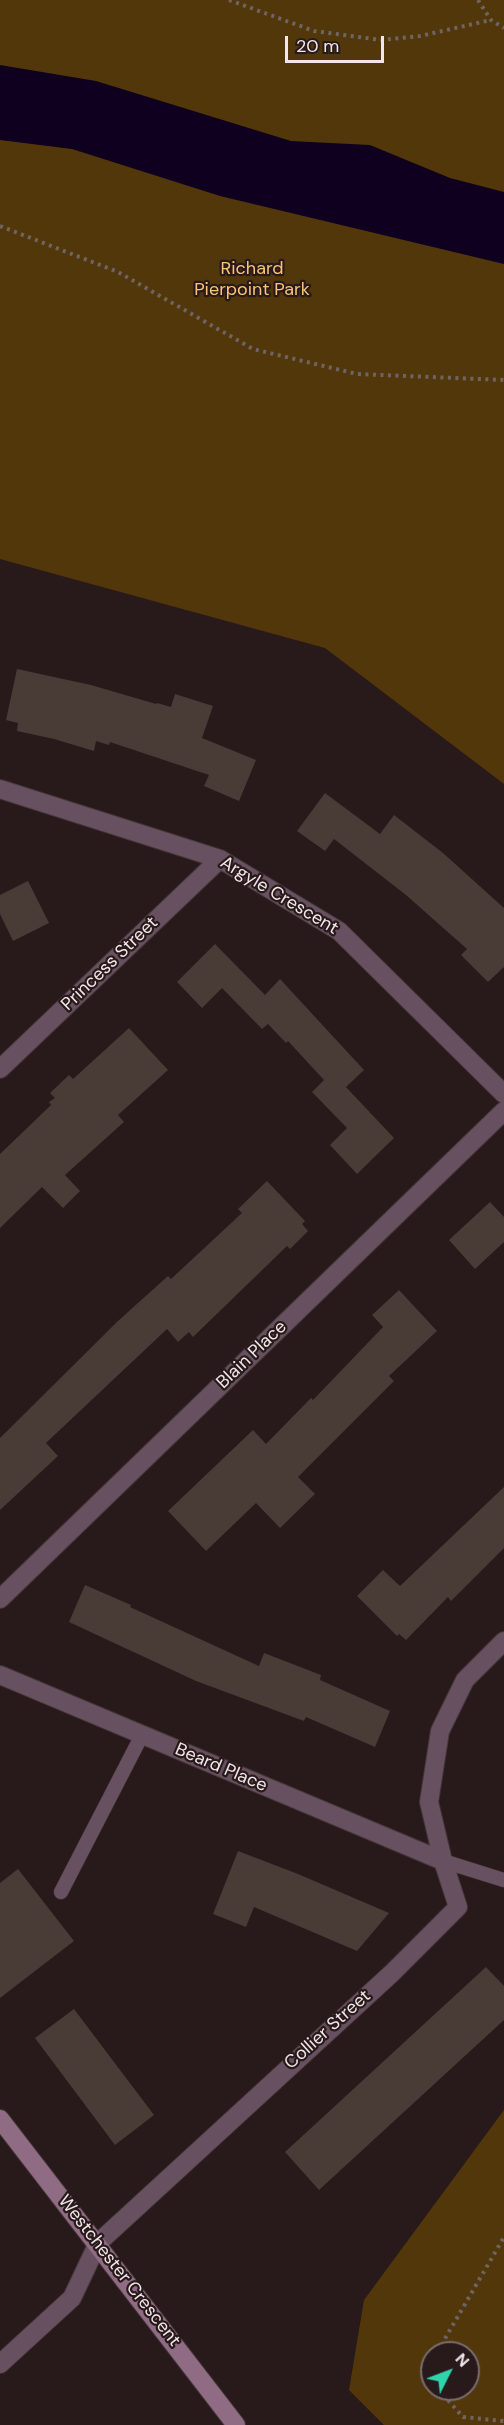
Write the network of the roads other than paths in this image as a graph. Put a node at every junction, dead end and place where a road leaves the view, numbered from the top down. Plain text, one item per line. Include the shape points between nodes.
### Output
1 (0, 789) edge
2 (220, 859) junction
3 (0, 1069) edge
4 (504, 1094) edge
5 (504, 1112) edge
6 (0, 1599) edge
7 (504, 1641) edge
8 (0, 1675) edge
9 (142, 1735) junction
10 (443, 1861) junction
11 (504, 1880) edge
12 (61, 1892) dead end
13 (0, 2119) edge
14 (98, 2243) junction
15 (0, 2364) edge
16 (236, 2425) edge

1 - 2 street, Argyle Crescent
2 - 3 street, Princess Street
2 - 4 street, Argyle Crescent via 339,931
5 - 6 street, Blain Place
7 - 10 street, Collier Street via 465,1680 440,1731 429,1802
8 - 9 street, Beard Place
9 - 10 street, Beard Place
9 - 12 lane
10 - 11 lane
10 - 14 street, Collier Street via 458,1907 392,1973
13 - 14 main road, Westchester Crescent
14 - 15 street, Collier Street via 72,2298
14 - 16 main road, Westchester Crescent

